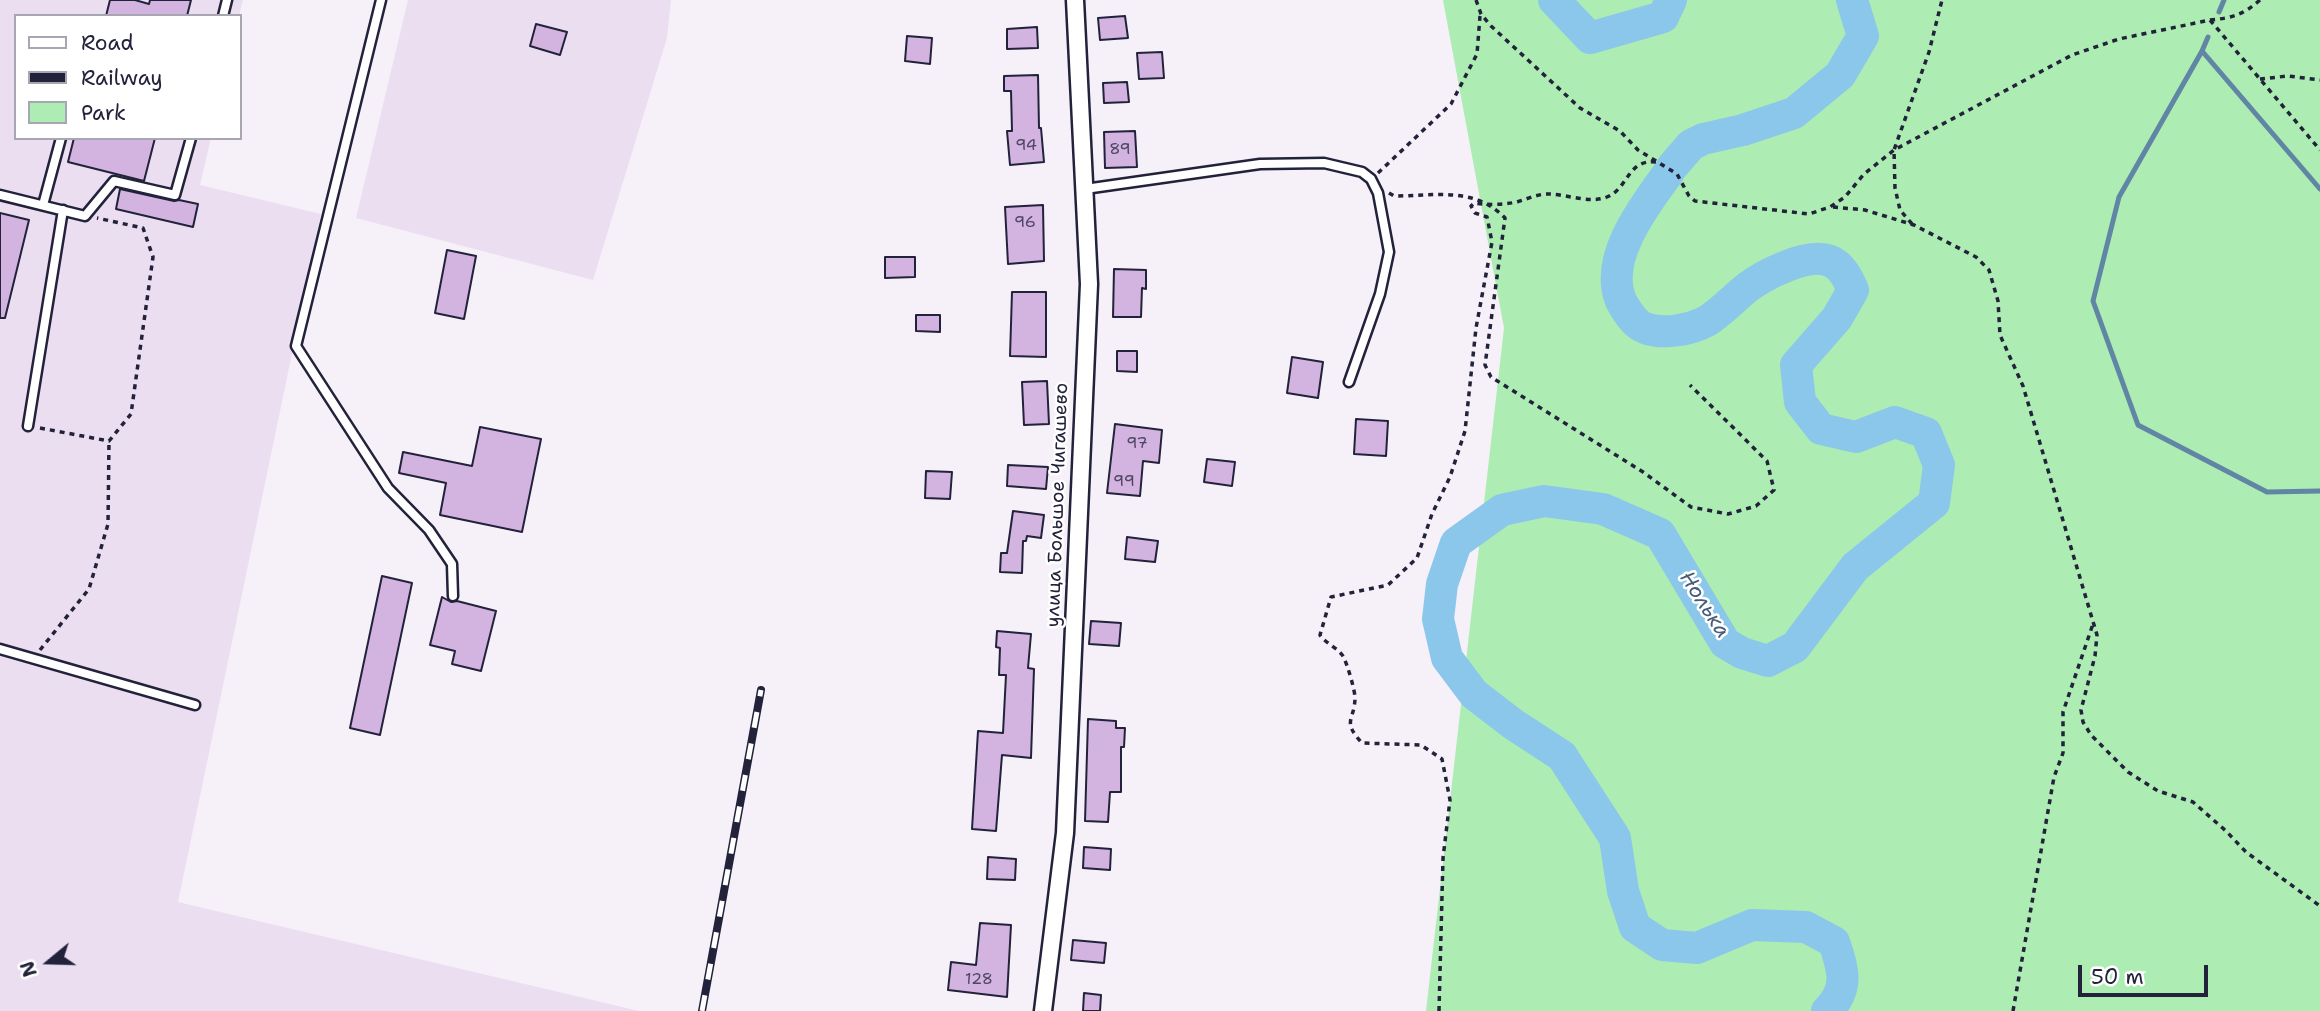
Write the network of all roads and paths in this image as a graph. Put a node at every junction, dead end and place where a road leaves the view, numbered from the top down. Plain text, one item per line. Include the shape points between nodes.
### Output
1 (381, 0) edge
2 (1075, 0) edge
3 (1476, 0) edge
4 (1942, 0) edge
5 (2260, 0) edge
6 (1481, 14) junction
7 (2210, 20) junction
8 (2260, 79) junction
9 (2320, 80) edge
10 (60, 140) edge
11 (190, 140) edge
12 (2320, 149) edge
13 (1894, 150) junction
14 (1656, 162) junction
15 (1371, 179) junction
16 (1085, 189) junction
17 (0, 194) edge
18 (43, 205) junction
19 (1492, 205) junction
20 (1830, 207) junction
21 (63, 210) junction
22 (85, 215) junction
23 (1913, 225) junction
24 (1349, 382) dead end
25 (1690, 385) dead end
26 (28, 426) joint
27 (109, 441) junction
28 (453, 596) dead end
29 (2094, 621) junction
30 (0, 649) edge
31 (34, 658) junction
32 (195, 705) dead end
33 (2320, 906) edge
34 (1043, 1011) edge
35 (1439, 1011) edge
36 (2013, 1011) edge

1 - 28 lane via 296,346 388,488 429,530 452,564
2 - 16 street, улица Большое Чигашево
3 - 6 path
4 - 13 path
5 - 7 path via 2246,12
6 - 14 path via 1580,108 1620,131
6 - 15 path via 1477,54 1451,104
7 - 8 path
7 - 13 path via 2119,39 2072,55
8 - 9 path
8 - 12 path
10 - 18 lane
11 - 22 lane via 175,195 114,181
13 - 20 path
13 - 23 path via 1900,210
14 - 19 path via 1646,161 1634,168 1618,191 1599,200 1548,194
14 - 20 path via 1677,174 1695,201 1809,214
15 - 16 lane via 1362,172 1324,163 1259,164
15 - 19 path via 1394,196 1460,194
15 - 24 lane via 1390,252
16 - 34 street, улица Большое Чигашево via 1089,284 1065,833
17 - 18 lane
18 - 21 lane
19 - 25 path via 1505,218 1485,365 1491,377 1691,507 1728,514 1756,506 1774,490 1767,461
19 - 35 path via 1471,205 1475,213 1488,217 1492,242 1476,328 1465,431 1418,558 1388,584 1331,597 1320,635 1344,656 1355,699 1351,731 1362,743 1420,745 1442,759 1450,800 1443,858
20 - 23 path via 1865,210
21 - 22 lane
21 - 26 lane
22 - 27 path via 143,228 153,257 131,414
23 - 29 path via 1976,257 1989,270 1998,301 2000,335 2023,386
26 - 27 path
27 - 31 path via 108,524 89,589
29 - 33 path via 2095,656 2081,710 2091,735 2128,772 2158,791 2193,802 2246,852
29 - 36 path via 2063,712 2063,753 2054,777
30 - 31 lane
31 - 32 lane

